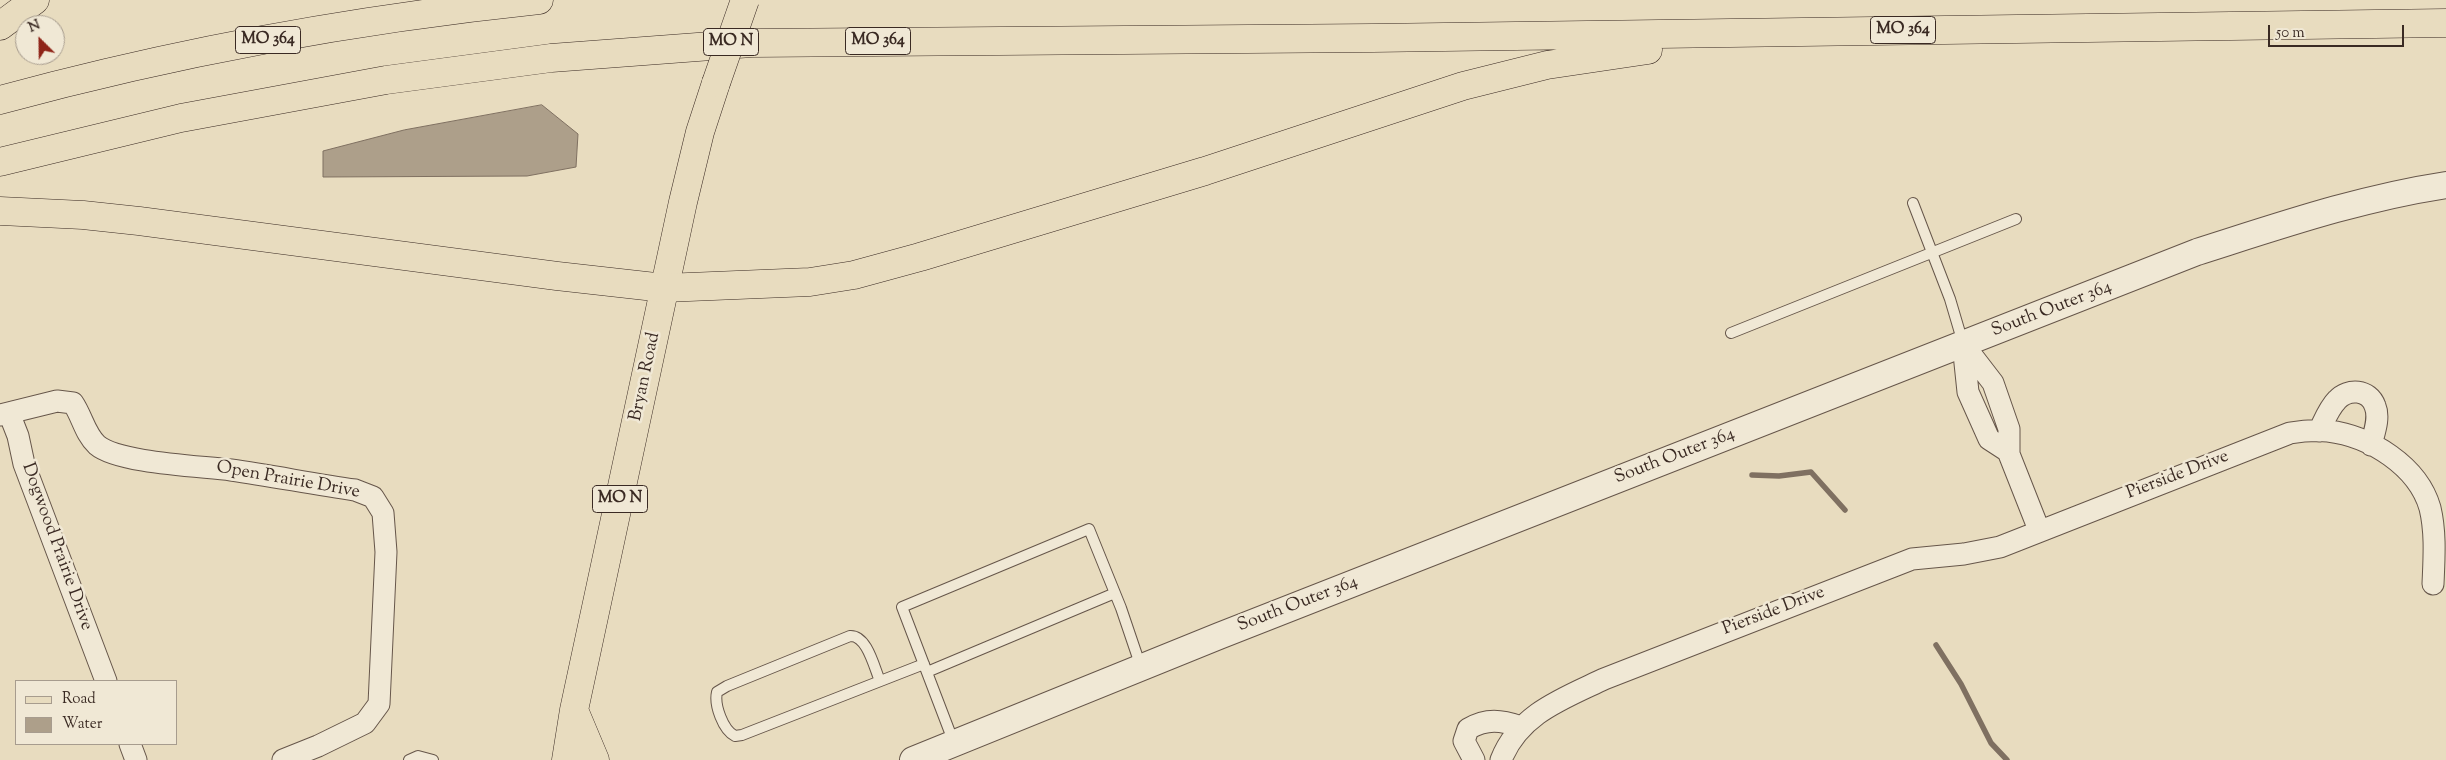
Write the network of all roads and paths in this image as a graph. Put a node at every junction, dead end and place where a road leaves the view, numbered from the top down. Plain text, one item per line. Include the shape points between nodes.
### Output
1 (35, 0) edge
2 (539, 0) edge
3 (745, 0) edge
4 (2446, 23) edge
5 (0, 26) edge
6 (1766, 32) junction
7 (0, 100) edge
8 (0, 162) edge
9 (2446, 185) edge
10 (1913, 203) dead end
11 (0, 212) edge
12 (2016, 219) dead end
13 (1932, 252) junction
14 (664, 288) junction
15 (1731, 333) dead end
16 (1964, 344) junction
17 (4, 414) edge
18 (2319, 431) junction
19 (2371, 445) junction
20 (2039, 530) junction
21 (2433, 584) dead end
22 (1115, 593) junction
23 (925, 668) junction
24 (1141, 668) junction
25 (106, 680) edge
26 (880, 681) junction
27 (574, 710) junction
28 (1521, 727) junction
29 (954, 743) junction
30 (130, 745) edge
31 (294, 758) edge
32 (136, 760) edge
33 (409, 760) edge
34 (433, 760) edge
35 (566, 760) edge
36 (595, 760) edge
37 (913, 760) edge
38 (1474, 760) edge
39 (1500, 760) edge

1 - 5 main road
2 - 7 main road, MO 364 via 427,13 283,37 95,75
3 - 14 main road, Bryan Road / MO N, bridge via 692,164
4 - 6 main road, MO 364
6 - 8 main road, MO 364 via 813,41 687,47 551,58 377,82 181,118
6 - 14 main road via 1589,57 1495,77 1205,171 854,275 810,282
9 - 16 street, South Outer 364 via 2406,191 2317,213 2197,252
10 - 13 lane
11 - 14 main road via 130,220
12 - 13 lane
13 - 15 lane
13 - 16 lane
14 - 27 main road, Bryan Road / MO N
16 - 20 street via 1993,383 2009,429 2009,452
16 - 24 street, South Outer 364
17 - 25 street, Dogwood Prairie Drive
17 - 31 street, Open Prairie Drive via 57,401 72,403 81,414 89,436 98,446 116,455 355,490 373,497 383,513 386,552 379,704 365,723
18 - 19 street, Pierside Drive via 2351,437
18 - 19 street via 2337,400 2358,391 2369,396 2375,406 2376,422
18 - 20 street, Pierside Drive via 2290,433
19 - 21 street, Pierside Drive via 2390,454 2423,489 2430,508 2435,545
20 - 28 street, Pierside Drive via 2000,547 1912,558 1604,679 1562,699
22 - 23 lane
22 - 23 lane via 1089,529 902,607
22 - 24 lane
23 - 26 lane
23 - 29 lane
24 - 29 street, South Outer 364
26 - 26 lane via 742,736 735,736 727,729 716,702 717,692 727,686 850,636 862,640
27 - 35 main road, Bryan Road / MO N
27 - 36 main road
28 - 38 street via 1495,720 1481,721 1468,729 1464,741
28 - 39 street, Pierside Drive
29 - 37 street, South Outer 364
30 - 32 street
33 - 34 lane via 418,756

